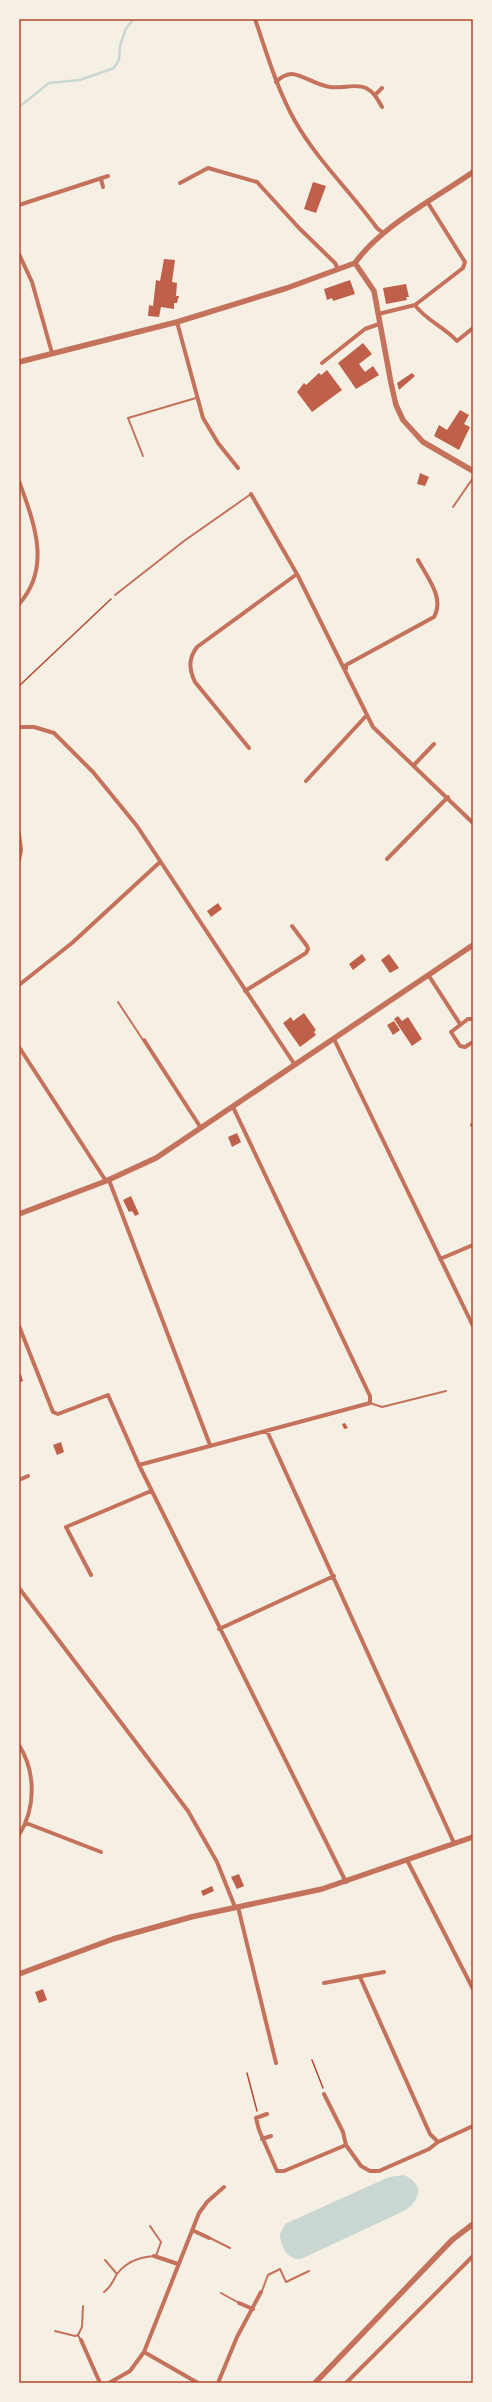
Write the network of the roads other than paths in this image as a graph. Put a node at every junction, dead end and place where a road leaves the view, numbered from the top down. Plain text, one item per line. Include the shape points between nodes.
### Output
1 (255, 19) edge
2 (276, 82) junction
3 (382, 88) dead end
4 (375, 95) junction
5 (382, 107) dead end
6 (473, 172) edge
7 (108, 176) dead end
8 (100, 179) junction
9 (180, 183) dead end
10 (103, 187) dead end
11 (428, 203) junction
12 (19, 205) edge
13 (383, 233) junction
14 (19, 254) edge
15 (355, 263) junction
16 (338, 269) junction
17 (415, 305) junction
18 (378, 314) junction
19 (177, 322) junction
20 (379, 324) junction
21 (473, 328) edge
22 (52, 353) junction
23 (19, 362) edge
24 (322, 363) dead end
25 (198, 398) junction
26 (143, 456) dead end
27 (238, 468) dead end
28 (473, 471) edge
29 (473, 478) edge
30 (19, 481) edge
31 (251, 494) joint
32 (453, 507) dead end
33 (418, 560) dead end
34 (297, 574) junction
35 (115, 595) road end
36 (19, 604) edge
37 (346, 668) junction
38 (366, 716) junction
39 (19, 727) edge
40 (434, 744) dead end
41 (248, 748) dead end
42 (414, 765) junction
43 (306, 781) dead end
44 (448, 797) junction
45 (473, 823) edge
46 (19, 834) edge
47 (387, 859) dead end
48 (19, 860) edge
49 (160, 862) junction
50 (292, 926) dead end
51 (473, 945) edge
52 (429, 976) junction
53 (19, 984) edge
54 (245, 991) junction
55 (118, 1002) dead end
56 (473, 1019) edge
57 (460, 1024) junction
58 (334, 1039) junction
59 (144, 1040) joint
60 (473, 1043) edge
61 (19, 1047) edge
62 (296, 1065) junction
63 (233, 1106) junction
64 (201, 1128) junction
65 (108, 1181) junction
66 (19, 1214) edge
67 (473, 1245) edge
68 (440, 1259) junction
69 (19, 1326) edge
70 (473, 1326) edge
71 (446, 1391) dead end
72 (370, 1403) junction
73 (267, 1431) junction
74 (210, 1445) junction
75 (139, 1465) junction
76 (28, 1476) dead end
77 (19, 1480) edge
78 (151, 1491) junction
79 (91, 1575) dead end
80 (334, 1576) junction
81 (19, 1588) edge
82 (219, 1629) junction
83 (19, 1745) edge
84 (26, 1823) junction
85 (19, 1835) edge
86 (473, 1837) edge
87 (454, 1843) junction
88 (101, 1852) dead end
89 (407, 1860) junction
90 (346, 1882) junction
91 (236, 1907) junction
92 (384, 1972) dead end
93 (19, 1974) edge
94 (360, 1976) junction
95 (324, 1983) dead end
96 (473, 1989) edge
97 (276, 2063) dead end
98 (324, 2094) road end
99 (267, 2114) dead end
100 (473, 2126) edge
101 (271, 2136) dead end
102 (262, 2139) junction
103 (438, 2142) junction
104 (346, 2145) junction
105 (224, 2187) dead end
106 (473, 2224) edge
107 (150, 2226) dead end
108 (192, 2230) junction
109 (209, 2238) joint
110 (230, 2248) dead end
111 (155, 2256) junction
112 (473, 2256) edge
113 (105, 2260) dead end
114 (178, 2264) junction
115 (309, 2271) dead end
116 (118, 2274) junction
117 (104, 2292) dead end
118 (261, 2292) joint
119 (221, 2294) dead end
120 (239, 2303) joint
121 (83, 2306) dead end
122 (253, 2310) junction
123 (55, 2331) dead end
124 (80, 2337) junction
125 (144, 2352) junction
126 (100, 2383) edge
127 (109, 2383) edge
128 (198, 2383) edge
129 (218, 2383) edge
130 (315, 2383) edge
131 (346, 2383) edge

1 - 2 street
2 - 4 street via 280,77 292,74 318,85 367,88
2 - 13 street via 302,133
3 - 4 street
4 - 5 street
6 - 11 street
7 - 8 street
8 - 10 street
8 - 12 street
9 - 16 street via 208,168 257,182 298,228 335,262
11 - 13 street
11 - 17 street via 465,262 463,268
13 - 15 street
14 - 22 street via 32,282
15 - 16 street
15 - 18 street via 374,291
16 - 19 street via 287,288
17 - 18 street
17 - 21 street via 420,312 441,325 457,341
18 - 20 street
19 - 22 street
19 - 25 street
20 - 24 street via 365,329
20 - 28 street via 394,398 403,420 423,442
22 - 23 street
25 - 26 lane via 128,418
25 - 27 street via 203,418 218,443
29 - 32 lane
30 - 36 street via 34,527 38,563 32,588
31 - 34 street
31 - 35 lane
33 - 37 street via 439,601 439,609 434,617 346,665
34 - 37 street
34 - 41 street via 197,647 191,656 191,672 195,682
37 - 38 street
38 - 42 street via 373,727
38 - 43 street
39 - 49 street via 44,729 66,743 137,826
40 - 42 street
42 - 44 street
44 - 45 street
44 - 47 street
46 - 48 street
49 - 53 street via 106,913
49 - 54 street
50 - 54 street via 307,946 306,953
51 - 52 street
52 - 57 street
52 - 58 street
54 - 62 street
55 - 59 lane
56 - 57 street via 468,1018
57 - 60 street via 453,1029 452,1036 460,1046 465,1047
58 - 62 street
58 - 68 street
59 - 64 street
61 - 65 street
62 - 63 street
63 - 64 street
63 - 72 street via 370,1396
64 - 65 street via 150,1161
65 - 66 street
65 - 74 street
67 - 68 street
68 - 70 street
69 - 75 street via 51,1410 58,1414 108,1395
71 - 72 lane via 382,1407
72 - 73 street
73 - 74 street
73 - 80 street
74 - 75 street
75 - 78 street
76 - 77 street
78 - 79 street via 66,1527
78 - 82 street
80 - 82 street
80 - 87 street
81 - 91 street via 188,1810 217,1862
82 - 90 street
83 - 84 street via 31,1773 31,1801
84 - 85 street
84 - 88 street
86 - 87 street
87 - 89 street
89 - 90 street
89 - 96 street
90 - 91 street via 294,1896
91 - 93 street via 196,1915 114,1939
91 - 97 street
92 - 94 street
94 - 95 street
94 - 103 street via 430,2134
98 - 104 street via 343,2132
99 - 102 street via 256,2118
100 - 103 street
101 - 102 street
102 - 104 street via 277,2171 284,2171
103 - 104 street via 429,2149 379,2171 370,2171 361,2166
105 - 108 street via 207,2202
106 - 130 street via 452,2240
107 - 111 lane via 161,2242
108 - 109 street
108 - 114 street
109 - 110 lane
111 - 114 street
111 - 116 lane via 142,2257 130,2263
112 - 131 street
113 - 116 lane
114 - 125 street
115 - 118 lane via 286,2282 280,2269 268,2275
116 - 117 lane via 113,2286
118 - 122 street
119 - 120 lane
120 - 122 street
121 - 124 lane
122 - 129 street via 237,2337
123 - 124 lane
124 - 126 street
125 - 127 street via 130,2371
125 - 128 street

